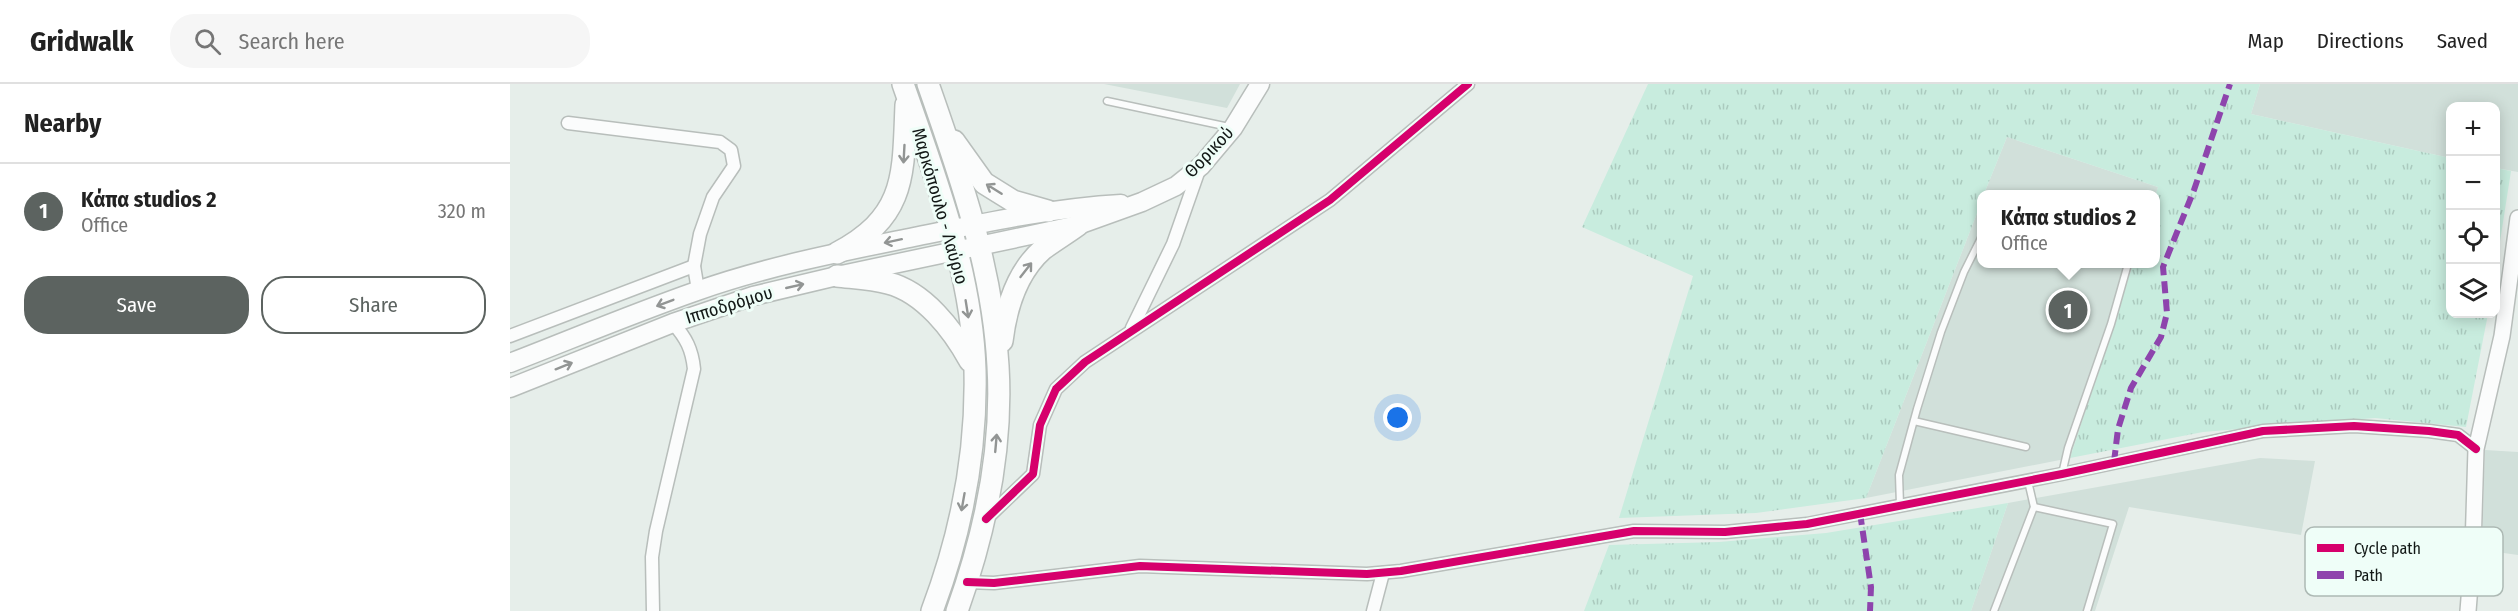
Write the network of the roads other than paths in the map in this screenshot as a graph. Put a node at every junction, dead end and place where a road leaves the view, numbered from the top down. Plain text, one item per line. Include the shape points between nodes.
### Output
1 (928, 84) edge
2 (1260, 84) edge
3 (1468, 84) edge
4 (905, 90) edge
5 (1107, 101) dead end
6 (941, 122) junction
7 (568, 123) dead end
8 (1233, 128) junction
9 (1201, 166) junction
10 (1142, 202) junction
11 (1048, 211) junction
12 (2518, 218) edge
13 (974, 225) junction
14 (1078, 225) junction
15 (951, 230) junction
16 (980, 246) junction
17 (1977, 246) edge
18 (957, 251) junction
19 (837, 253) junction
20 (694, 266) junction
21 (2127, 268) edge
22 (837, 276) junction
23 (698, 290) junction
24 (673, 323) junction
25 (1131, 329) junction
26 (510, 336) edge
27 (510, 363) edge
28 (998, 366) junction
29 (975, 369) junction
30 (510, 388) edge
31 (1914, 421) junction
32 (2026, 447) dead end
33 (2476, 449) junction
34 (2062, 474) junction
35 (2028, 481) junction
36 (1900, 506) junction
37 (2034, 507) junction
38 (986, 519) junction
39 (2474, 527) edge
40 (1383, 573) junction
41 (967, 582) junction
42 (2469, 596) edge
43 (653, 611) edge
44 (932, 611) edge
45 (957, 611) edge
46 (1373, 611) edge
47 (1994, 611) edge
48 (2087, 611) edge
49 (2468, 611) edge

1 - 6 highway, Μαρκόπουλο - Λαύριο
2 - 8 main road, Θορικού
3 - 25 street via 1330,200
4 - 15 highway, Μαρκόπουλο - Λαύριο
4 -> 19 highway via 903,172 895,198 878,225 859,242
5 - 8 lane
11 -> 6 highway via 1013,201 984,183
6 - 13 highway, Μαρκόπουλο - Λαύριο
7 - 20 street via 720,142 730,150 734,166 713,197
8 - 9 main road, Θορικού
9 - 10 main road, Θορικού via 1176,186
9 - 25 street via 1177,235
10 - 11 main road, Θορικού
10 - 14 main road, Θορικού
11 - 13 main road, Θορικού
12 - 33 street via 2502,336
13 - 15 main road, Θορικού
13 - 16 highway, Μαρκόπουλο - Λαύριο
14 - 16 main road, Θορικού
28 -> 14 highway via 1009,303 1020,278 1042,250
15 - 18 highway, Μαρκόπουλο - Λαύριο
15 -> 19 main road, Ιπποδρόμου
16 - 18 main road, Θορικού
16 - 28 highway, Μαρκόπουλο - Λαύριο
17 - 31 lane via 1941,332
18 - 22 main road, Ιπποδρόμου
18 -> 29 highway, Μαρκόπουλο - Λαύριο
19 - 23 main road, Ιπποδρόμου
20 - 23 street
20 - 26 street
21 - 34 lane
24 -> 22 main road, Ιπποδρόμου via 753,296
22 - 29 highway via 890,284 919,299 958,340
23 -> 27 main road, Ιπποδρόμου
30 -> 24 main road, Ιπποδρόμου
24 - 43 street via 687,340 694,369 656,531 652,557
25 - 38 street via 1056,388 1040,425 1033,474
38 -> 28 highway, Μαρκόπουλο - Λαύριο via 998,419
29 -> 44 highway, Μαρκόπουλο - Λαύριο via 974,430 964,496
31 - 32 lane
31 - 36 lane via 1899,475
33 - 34 street via 2458,435 2429,431 2354,426 2263,431
33 - 39 street
34 - 35 street
35 - 36 street
35 - 37 lane
36 - 40 street via 1807,524 1725,532 1634,531
37 - 47 lane
37 - 48 lane via 2113,524
38 - 41 highway, Μαρκόπουλο - Λαύριο
40 - 41 street via 1140,566 994,583
40 - 46 street
41 - 45 highway, Μαρκόπουλο - Λαύριο
42 - 49 street

